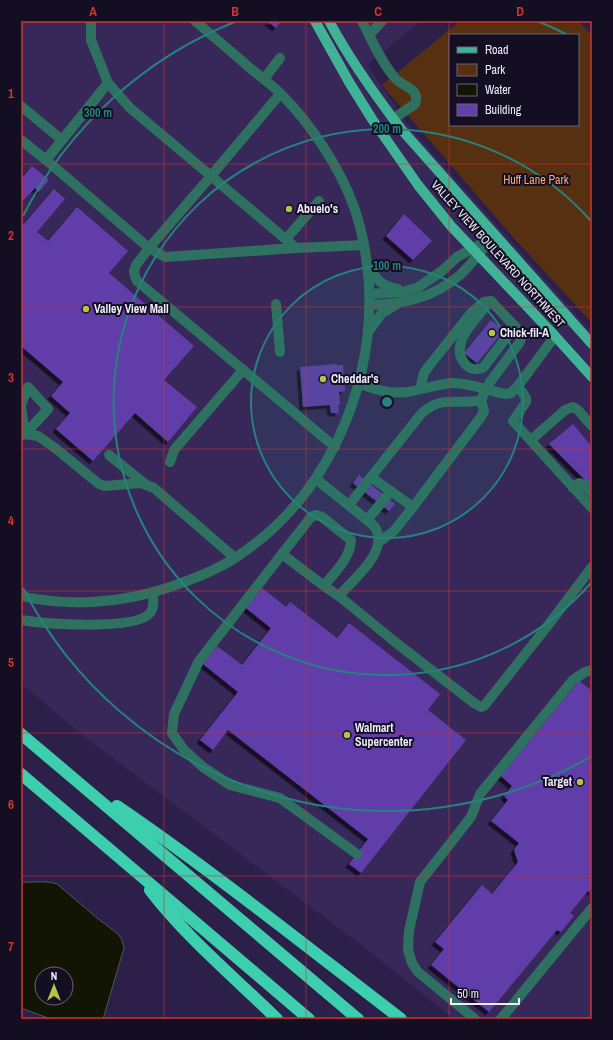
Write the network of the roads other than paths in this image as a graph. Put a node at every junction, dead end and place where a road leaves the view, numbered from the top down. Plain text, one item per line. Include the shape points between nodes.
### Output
1 (91, 21) edge
2 (195, 21) edge
3 (315, 21) edge
4 (329, 21) edge
5 (362, 21) edge
6 (382, 21) edge
7 (369, 35) junction
8 (333, 54) junction
9 (280, 58) dead end
10 (264, 79) junction
11 (108, 83) junction
12 (280, 94) junction
13 (21, 106) edge
14 (393, 119) junction
15 (21, 140) edge
16 (62, 140) junction
17 (46, 160) junction
18 (211, 176) junction
19 (319, 201) dead end
20 (494, 235) junction
21 (286, 239) junction
22 (364, 245) junction
23 (149, 248) junction
24 (296, 248) junction
25 (475, 252) junction
26 (367, 263) junction
27 (412, 289) junction
28 (369, 294) junction
29 (491, 301) junction
30 (402, 302) junction
31 (276, 304) dead end
32 (369, 304) junction
33 (515, 326) junction
34 (368, 332) junction
35 (555, 336) junction
36 (592, 344) edge
37 (280, 352) dead end
38 (243, 370) junction
39 (592, 377) edge
40 (359, 383) junction
41 (518, 386) junction
42 (420, 389) junction
43 (486, 389) junction
44 (481, 400) junction
45 (21, 406) edge
46 (592, 426) edge
47 (23, 435) edge
48 (531, 440) junction
49 (335, 447) junction
50 (109, 455) dead end
51 (170, 462) dead end
52 (371, 477) junction
53 (316, 479) junction
54 (144, 484) junction
55 (573, 488) junction
56 (391, 491) junction
57 (592, 493) edge
58 (349, 505) junction
59 (413, 507) junction
60 (592, 508) edge
61 (367, 520) junction
62 (379, 542) junction
63 (282, 554) junction
64 (235, 558) junction
65 (592, 567) edge
66 (324, 586) junction
67 (152, 593) junction
68 (21, 596) edge
69 (340, 596) junction
70 (21, 620) edge
71 (592, 670) edge
72 (21, 734) edge
73 (64, 770) junction
74 (21, 774) edge
75 (356, 854) dead end
76 (134, 870) junction
77 (592, 908) edge
78 (277, 1019) edge
79 (309, 1019) edge
80 (358, 1019) edge
81 (401, 1019) edge
82 (475, 1019) edge
83 (501, 1019) edge

1 - 11 street via 91,40
2 - 10 street
3 - 8 main road, VALLEY VIEW BOULEVARD NORTHWEST
4 - 14 main road, VALLEY VIEW BOULEVARD NORTHWEST via 356,68
5 - 7 street
6 - 7 street
7 - 14 street via 395,78 415,93 414,104
8 - 14 main road via 384,118 390,121
8 - 25 main road, VALLEY VIEW BOULEVARD NORTHWEST via 372,119 418,185
9 - 10 street
10 - 12 street
11 - 16 street
11 - 18 street via 130,108
12 - 18 street
12 - 22 street via 298,112 329,156 348,191
13 - 16 street
14 - 20 main road, VALLEY VIEW BOULEVARD NORTHWEST
15 - 17 street
16 - 17 street
17 - 23 street
18 - 21 street
18 - 23 street
19 - 21 street
20 - 25 street
20 - 36 main road, VALLEY VIEW BOULEVARD NORTHWEST
21 - 24 street
22 - 24 street
22 - 26 street
23 - 24 street via 165,257
23 - 38 street via 134,271 137,281
25 - 27 street via 458,257 429,281
25 - 30 street via 461,274 450,282 419,298
25 - 35 main road, VALLEY VIEW BOULEVARD NORTHWEST
26 - 27 street via 373,275 387,287
26 - 28 street
27 - 28 street
28 - 32 street
29 - 33 street
29 - 33 street via 475,320 459,346 460,356 465,364 472,369 483,368
29 - 42 street via 484,302 471,313 424,373
30 - 32 street
30 - 34 street via 382,313
31 - 37 street
32 - 34 street
33 - 43 street via 520,332 520,342
34 - 40 street
35 - 39 main road, VALLEY VIEW BOULEVARD NORTHWEST
35 - 41 street
38 - 49 street
38 - 51 street via 174,450
40 - 42 street via 394,393
40 - 49 street via 347,421
41 - 43 street via 506,394
41 - 48 street via 526,402 513,421
42 - 43 street via 455,383
43 - 44 street
44 - 52 street via 447,402 428,408
44 - 59 street via 484,411 481,417
45 - 47 street
45 - 47 street via 28,387 48,409
46 - 48 street via 573,407 554,418
47 - 54 street via 38,436 99,484
48 - 55 street
49 - 53 street
50 - 54 street
52 - 56 street
52 - 58 street
53 - 58 street
53 - 64 street via 293,508 269,532
54 - 64 street via 154,488
55 - 57 street via 580,483
55 - 60 street
56 - 59 street
56 - 61 street
58 - 61 street
59 - 62 street via 394,531
61 - 62 street via 376,529
62 - 69 street via 370,561
63 - 66 street
63 - 66 street via 316,515 343,533 351,540 351,547
63 - 75 street via 199,661 174,714 172,733 184,750 203,767 230,785 280,798
64 - 67 street via 202,575
65 - 69 street via 540,636 481,707 395,642
66 - 69 street
67 - 68 street via 97,602
67 - 70 street via 152,610 144,618 135,620 93,625
71 - 82 street via 573,680 480,794 471,818 420,882 409,931 408,950 412,963 418,972
72 - 73 highway
73 - 80 highway
73 - 81 highway via 207,870
74 - 76 highway
76 - 78 highway via 165,910
76 - 79 highway
77 - 83 street

